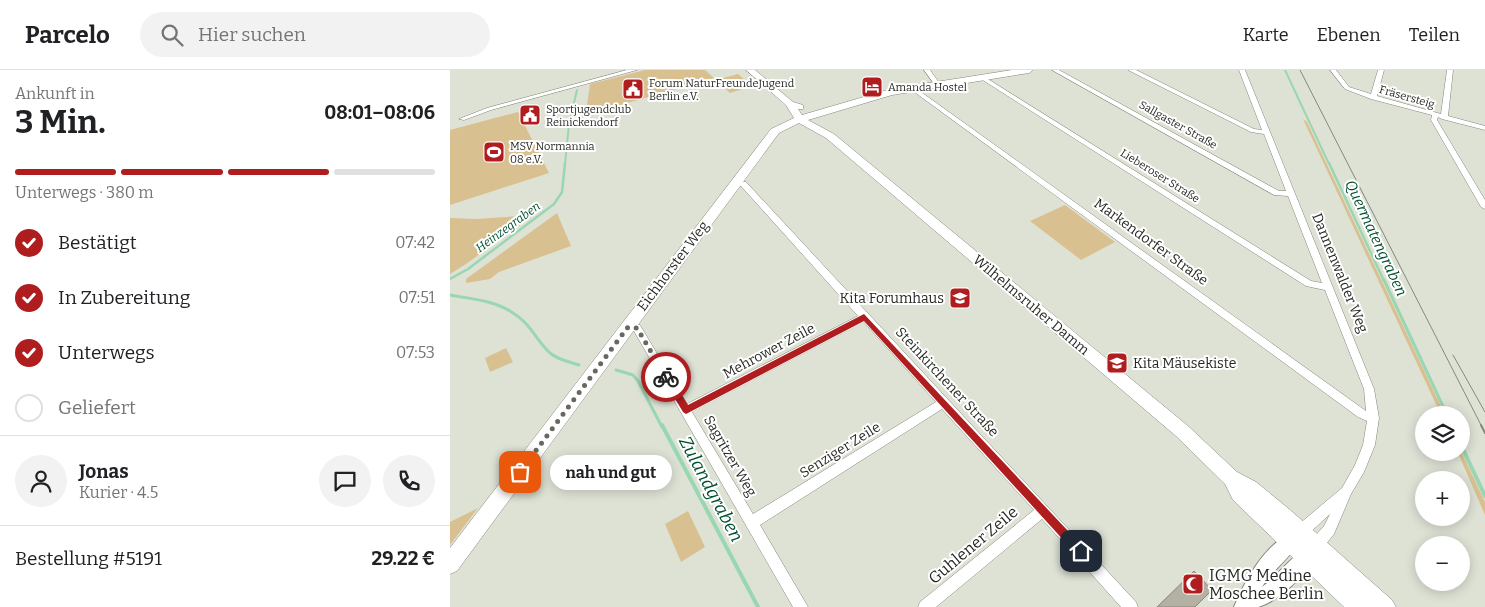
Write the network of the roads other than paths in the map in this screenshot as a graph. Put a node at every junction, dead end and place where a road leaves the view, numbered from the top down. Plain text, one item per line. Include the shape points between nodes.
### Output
1 (634, 70) edge
2 (750, 70) edge
3 (927, 70) edge
4 (1029, 70) edge
5 (1055, 70) edge
6 (1131, 70) edge
7 (1242, 70) edge
8 (1333, 70) edge
9 (1381, 70) edge
10 (1450, 70) edge
11 (981, 77) junction
12 (937, 84) junction
13 (912, 88) junction
14 (1373, 98) junction
15 (1435, 116) junction
16 (1444, 118) junction
17 (462, 119) dead end
18 (808, 119) junction
19 (1485, 128) edge
20 (1266, 132) junction
21 (736, 183) junction
22 (1291, 194) junction
23 (1485, 207) edge
24 (1329, 287) junction
25 (864, 317) junction
26 (628, 327) junction
27 (944, 402) junction
28 (686, 410) junction
29 (1373, 418) junction
30 (1346, 490) junction
31 (1043, 510) junction
32 (751, 523) junction
33 (1295, 537) junction
34 (1311, 551) junction
35 (450, 564) edge
36 (1246, 604) edge
37 (801, 607) edge
38 (925, 607) edge
39 (1131, 607) edge
40 (1360, 607) edge
41 (1385, 607) edge

1 - 17 street
2 - 18 main road, Wilhelmsruher Damm via 790,104 792,110
3 - 12 street
4 - 11 main road, Eichhorster Weg
5 - 22 street, Sallgaster Straße via 1277,193
6 - 20 street via 1253,131
7 - 20 street, Dannenwalder Weg
8 - 14 street, Fräsersteig via 1346,88
9 - 14 street
10 - 16 street
11 - 12 main road, Eichhorster Weg
11 - 24 street, Lieberoser Straße via 1309,284
12 - 13 main road, Eichhorster Weg
13 - 18 main road, Eichhorster Weg
13 - 29 street, Markendorfer Straße via 1354,409
14 - 15 street, Fräsersteig
15 - 16 street, Fräsersteig
15 - 23 street via 1434,120
16 - 19 street, Fräsersteig
18 - 21 main road, Eichhorster Weg via 771,137
18 - 33 main road, Wilhelmsruher Damm via 1182,431 1232,478 1240,494
20 - 22 street, Dannenwalder Weg
21 - 25 street, Steinkirchener Straße via 743,184
21 - 26 main road, Eichhorster Weg
22 - 24 street, Dannenwalder Weg
24 - 29 street, Dannenwalder Weg via 1369,389
25 - 27 street, Steinkirchener Straße
25 - 28 street, Mehrower Zeile
26 - 28 street, Sagritzer Weg via 637,328
26 - 35 main road, Eichhorster Weg
27 - 31 street, Steinkirchener Straße
27 - 32 street, Senziger Zeile
28 - 32 street, Sagritzer Weg
29 - 30 street, Dannenwalder Weg via 1372,432 1360,468
30 - 33 street, Dannenwalder Weg
30 - 34 street, Dannenwalder Weg via 1329,530
31 - 38 street, Guhlener Zeile
31 - 39 street, Steinkirchener Straße
32 - 37 street, Sagritzer Weg
33 - 34 main road, Wilhelmsruher Damm
33 - 36 street via 1275,556 1251,588
34 - 36 street via 1292,573 1261,598
34 - 40 main road, Wilhelmsruher Damm
34 - 41 main road, Wilhelmsruher Damm

